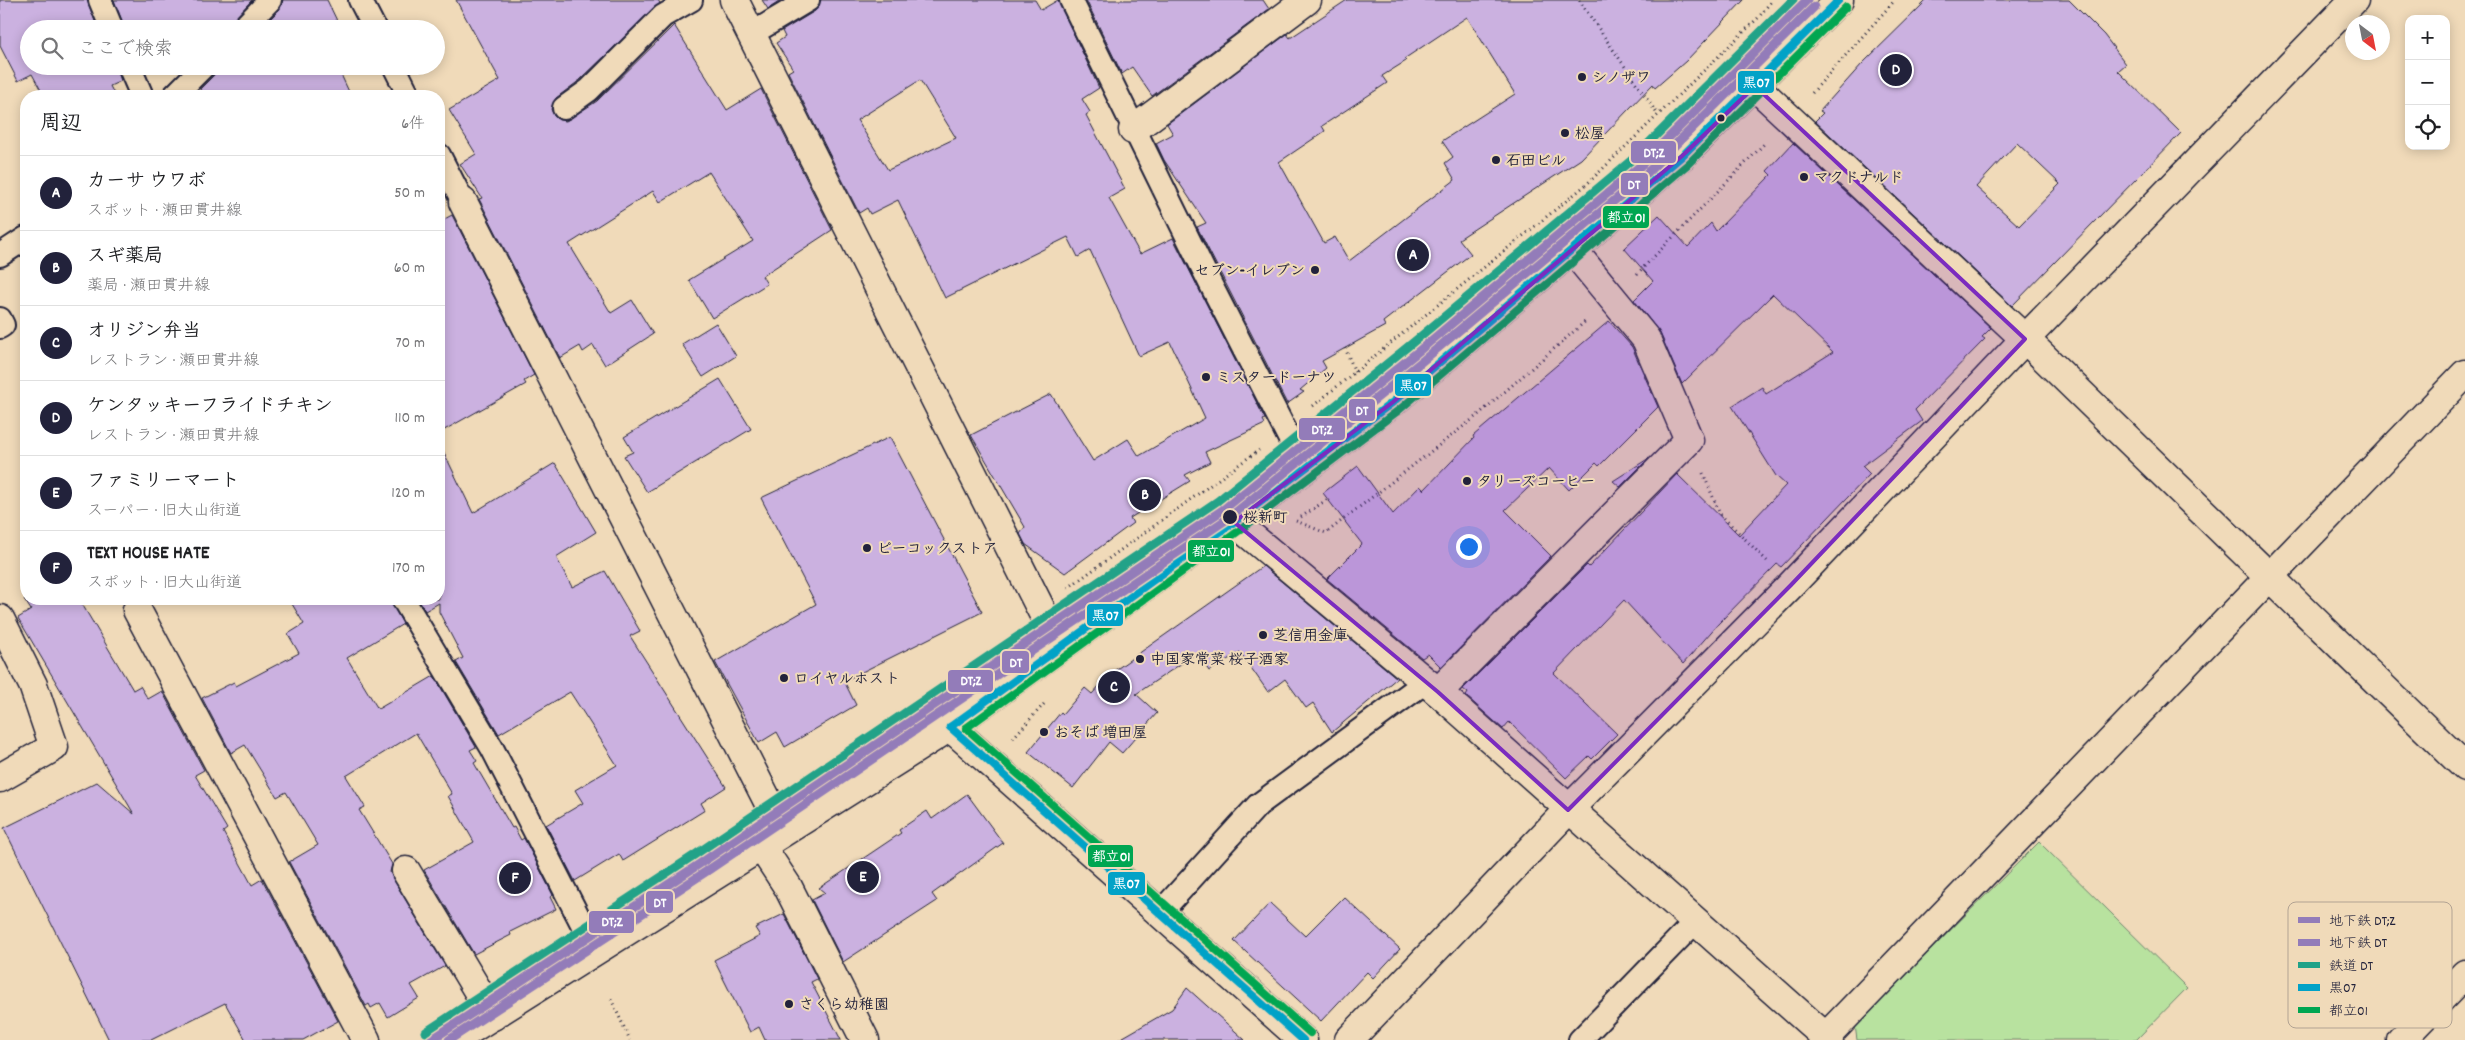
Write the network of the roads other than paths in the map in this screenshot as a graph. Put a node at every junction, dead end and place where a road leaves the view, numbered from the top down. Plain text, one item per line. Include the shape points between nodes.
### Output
1 (100, 0) edge
2 (270, 0) edge
3 (360, 0) edge
4 (692, 0) edge
5 (734, 0) edge
6 (808, 0) edge
7 (1071, 0) edge
8 (1307, 0) edge
9 (1839, 0) edge
10 (2354, 0) edge
11 (108, 20) edge
12 (251, 20) edge
13 (370, 20) edge
14 (752, 34) junction
15 (133, 75) edge
16 (195, 75) edge
17 (398, 75) edge
18 (1755, 86) junction
19 (139, 90) edge
20 (180, 90) edge
21 (406, 90) edge
22 (564, 108) dead end
23 (1133, 130) junction
24 (445, 167) edge
25 (463, 202) joint
26 (20, 242) edge
27 (1572, 249) junction
28 (0, 255) edge
29 (0, 319) edge
30 (0, 327) edge
31 (2025, 339) junction
32 (2465, 374) edge
33 (1304, 467) junction
34 (1234, 522) junction
35 (2270, 576) junction
36 (407, 605) edge
37 (138, 610) dead end
38 (0, 618) edge
39 (1060, 647) junction
40 (1431, 688) junction
41 (950, 728) junction
42 (2465, 767) edge
43 (0, 778) edge
44 (1568, 810) junction
45 (772, 839) junction
46 (406, 871) dead end
47 (1159, 914) junction
48 (1695, 922) junction
49 (596, 950) junction
50 (2465, 974) edge
51 (2452, 987) edge
52 (493, 1016) junction
53 (2413, 1028) edge
54 (1826, 1039) edge
55 (366, 1040) edge
56 (454, 1040) edge
57 (865, 1040) edge
58 (1303, 1040) edge
59 (1349, 1040) edge
60 (1580, 1040) edge
61 (2401, 1040) edge

1 - 11 lane
2 - 12 lane
3 - 13 lane
4 - 22 lane via 663,16 589,90
5 - 14 street
6 - 14 lane
7 - 23 lane
8 - 23 street
9 - 18 street
10 - 31 street
14 - 39 street
15 - 19 lane
16 - 20 lane
17 - 21 lane
18 - 27 street via 1682,156
18 - 31 street
23 - 33 lane
24 - 25 lane
25 - 45 street
26 - 28 lane
27 - 33 street via 1393,402
27 - 40 street via 1646,339 1689,440
29 - 30 lane
31 - 35 street
31 - 44 street via 1791,585
32 - 35 street
33 - 34 street
34 - 39 street
34 - 40 street
35 - 42 street
35 - 54 street
36 - 49 lane via 492,748
37 - 55 street
38 - 43 street via 33,685 54,747
39 - 41 street
40 - 44 street
40 - 47 lane via 1258,805
41 - 45 street
41 - 47 street
44 - 48 street
44 - 59 street
45 - 49 street
45 - 57 street via 788,887
46 - 52 street
47 - 58 street
48 - 54 street
48 - 60 lane
49 - 52 street
50 - 51 street
52 - 56 street
53 - 61 street

